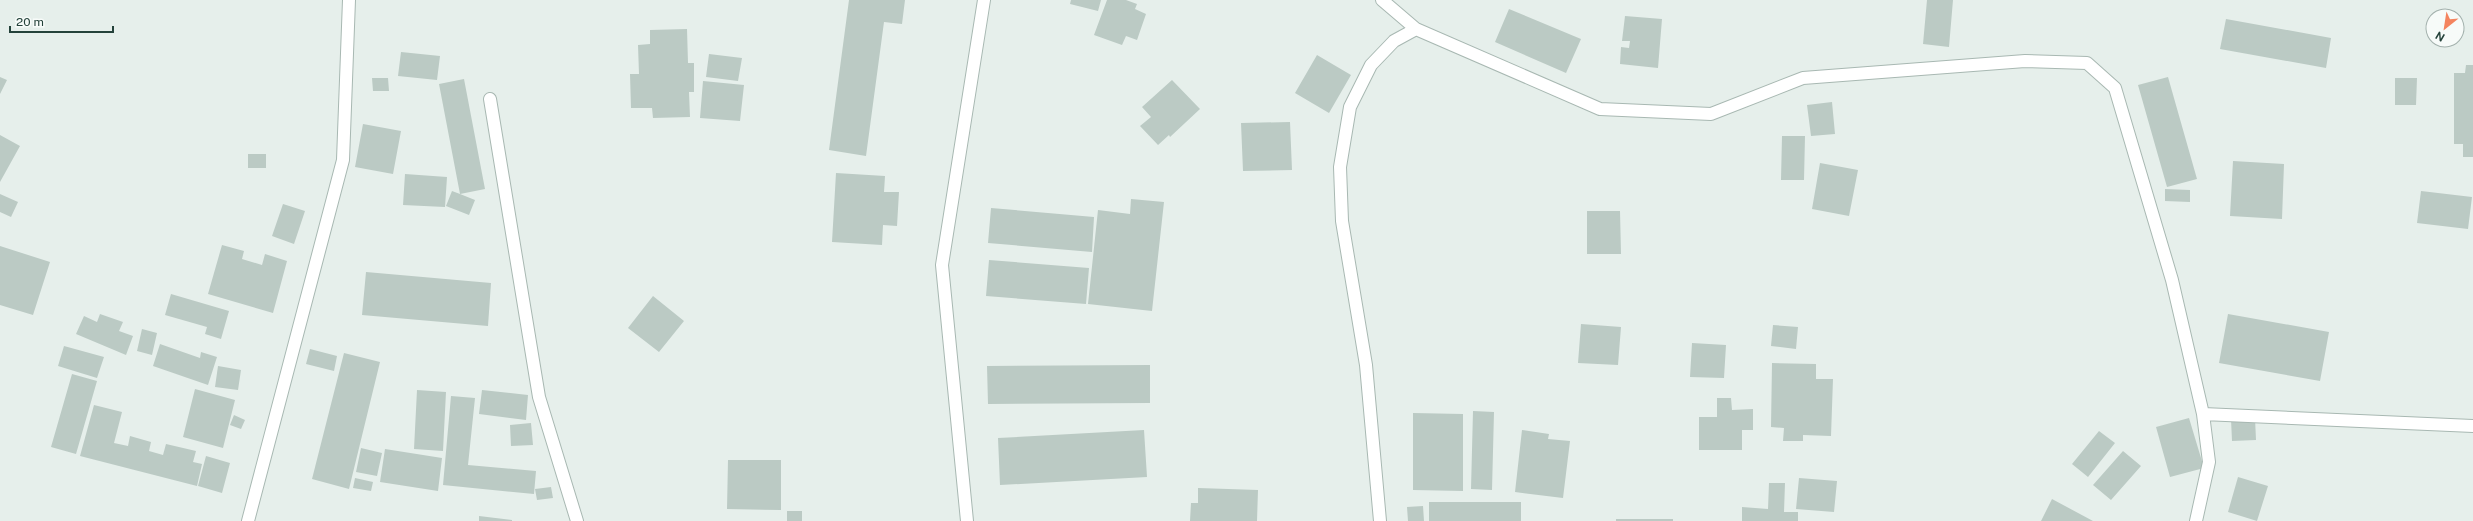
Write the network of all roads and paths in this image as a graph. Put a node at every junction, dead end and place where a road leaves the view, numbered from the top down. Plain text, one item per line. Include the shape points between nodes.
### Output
1 (349, 0) edge
2 (984, 0) edge
3 (1382, 0) edge
4 (1416, 29) junction
5 (490, 99) dead end
6 (2203, 414) junction
7 (2473, 426) edge
8 (248, 521) edge
9 (577, 521) edge
10 (967, 521) edge
11 (1380, 521) edge
12 (2196, 521) edge

1 - 8 street via 343,160
2 - 10 street via 942,266
3 - 4 street
4 - 6 street via 1600,109 1712,114 1803,78 2025,61 2087,63 2115,88 2172,280
4 - 11 street via 1394,41 1371,65 1350,107 1340,167 1342,221 1366,365
5 - 9 street via 539,397
6 - 7 street
6 - 12 street via 2208,462

